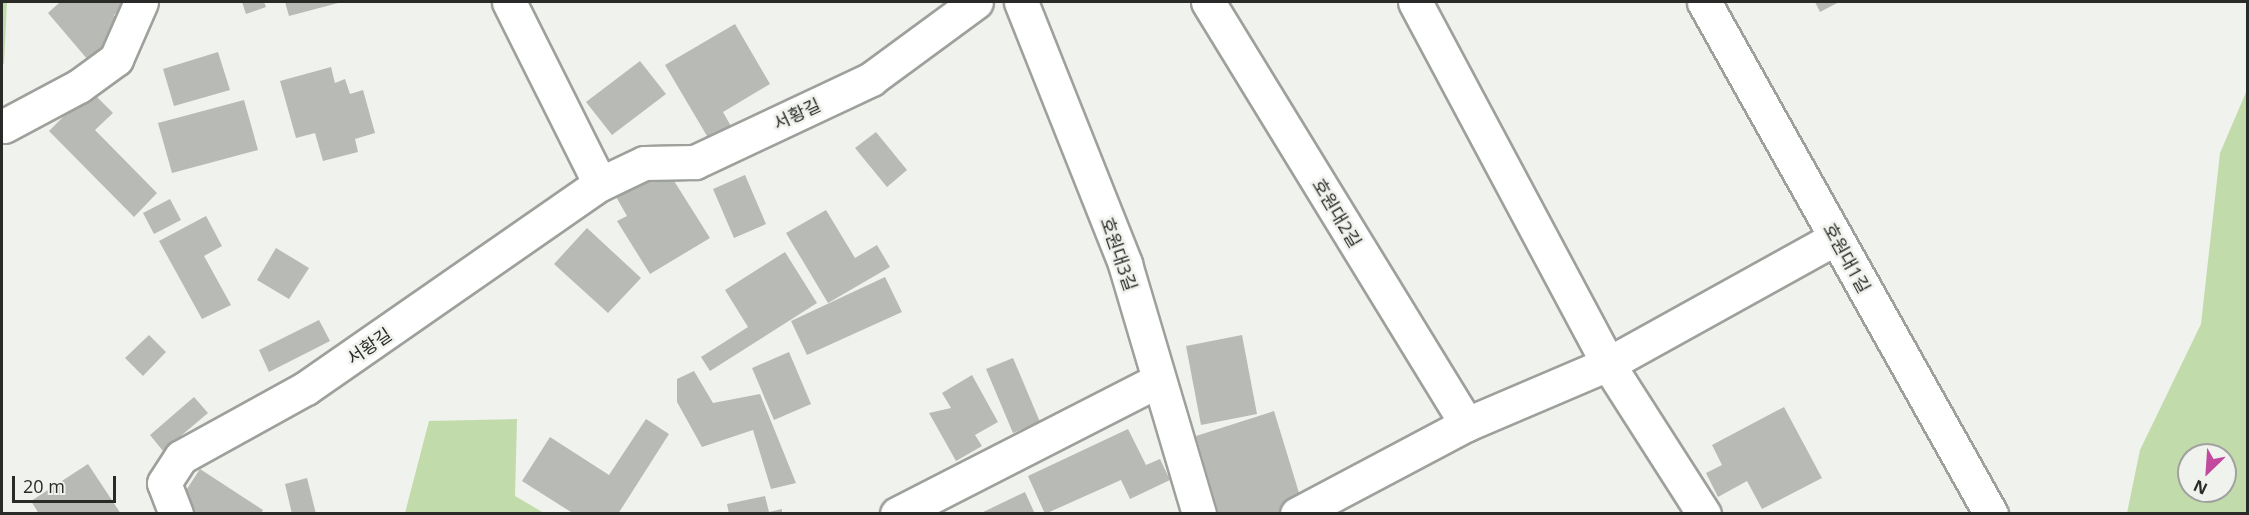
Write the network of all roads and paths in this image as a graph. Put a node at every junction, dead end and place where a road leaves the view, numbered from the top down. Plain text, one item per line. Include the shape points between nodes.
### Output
1 (141, 2) edge
2 (509, 2) edge
3 (976, 2) edge
4 (1021, 2) edge
5 (1208, 2) edge
6 (1415, 2) edge
7 (1704, 2) edge
8 (4, 126) dead end
9 (600, 184) junction
10 (1835, 238) junction
11 (1608, 364) junction
12 (1157, 381) junction
13 (1467, 424) junction
14 (176, 513) edge
15 (897, 513) edge
16 (1199, 513) edge
17 (1297, 513) edge
18 (1704, 513) edge
19 (1991, 513) edge

1 - 8 street via 116,59 79,86
2 - 9 street
3 - 9 street, 서황길 via 870,79 695,162 644,163
4 - 12 street, 호원대3길 via 1125,264
5 - 13 street, 호원대2길
6 - 11 street
7 - 10 street, 호원대1길
9 - 14 street, 서황길 via 306,388 181,457 164,483
10 - 11 street
10 - 19 street, 호원대1길
11 - 13 street
11 - 18 street
12 - 15 street
12 - 16 street, 호원대3길
13 - 17 street

